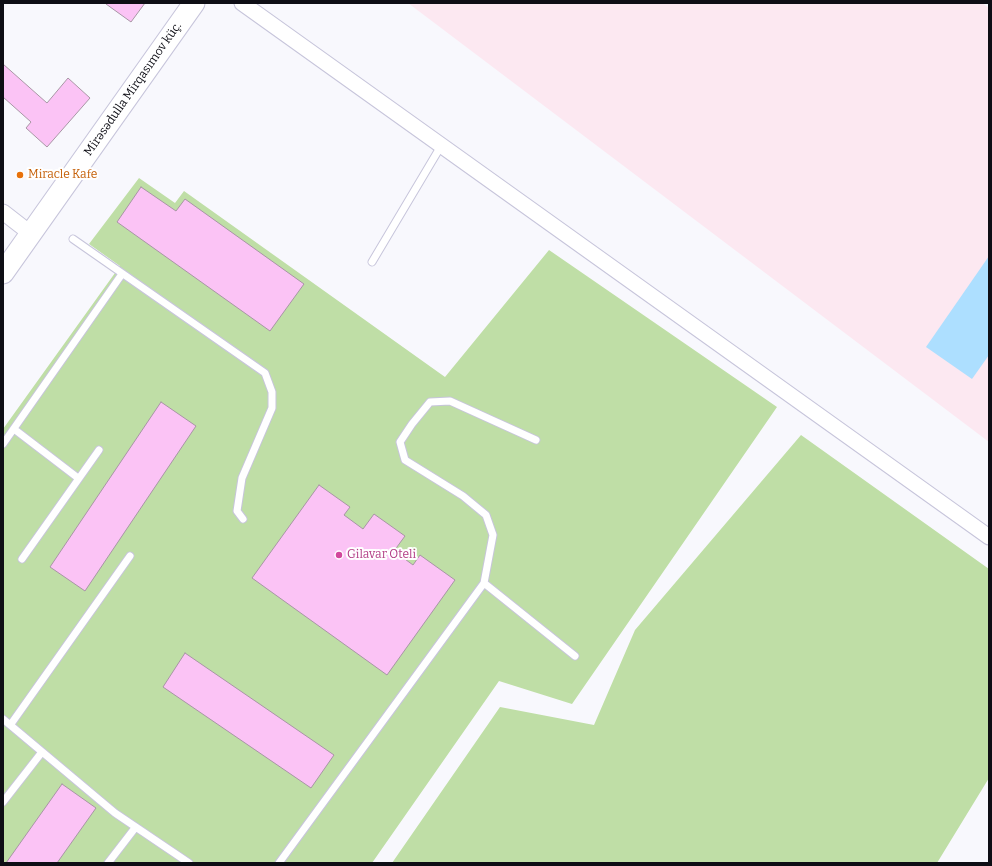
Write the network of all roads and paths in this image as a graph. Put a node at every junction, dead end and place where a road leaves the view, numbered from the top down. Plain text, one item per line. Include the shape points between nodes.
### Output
1 (194, 3) edge
2 (242, 3) edge
3 (441, 146) junction
4 (3, 212) edge
5 (30, 233) junction
6 (73, 239) dead end
7 (372, 262) dead end
8 (3, 273) edge
9 (122, 274) junction
10 (14, 429) junction
11 (536, 440) dead end
12 (3, 444) edge
13 (99, 450) dead end
14 (78, 478) junction
15 (243, 519) dead end
16 (989, 537) edge
17 (130, 556) dead end
18 (22, 559) dead end
19 (484, 584) junction
20 (575, 656) dead end
21 (3, 719) edge
22 (11, 724) junction
23 (42, 752) junction
24 (3, 802) edge
25 (135, 828) junction
26 (108, 863) edge
27 (189, 863) edge
28 (279, 863) edge

1 - 5 street, Mirəsədulla Mirqasımov küç.
2 - 3 street
3 - 7 lane
3 - 16 street
4 - 5 street
5 - 8 street, Mirəsədulla Mirqasımov küç.
6 - 9 lane
9 - 10 lane
9 - 15 lane via 265,373 272,392 272,408 242,478 237,511
10 - 12 lane
10 - 14 lane
11 - 19 lane via 450,401 430,402 400,442 405,460 463,496 486,515 493,535
13 - 14 lane
14 - 18 lane
17 - 22 lane
19 - 20 lane
19 - 28 lane
21 - 22 lane
22 - 23 lane
23 - 24 lane
23 - 25 lane
25 - 26 lane
25 - 27 lane

